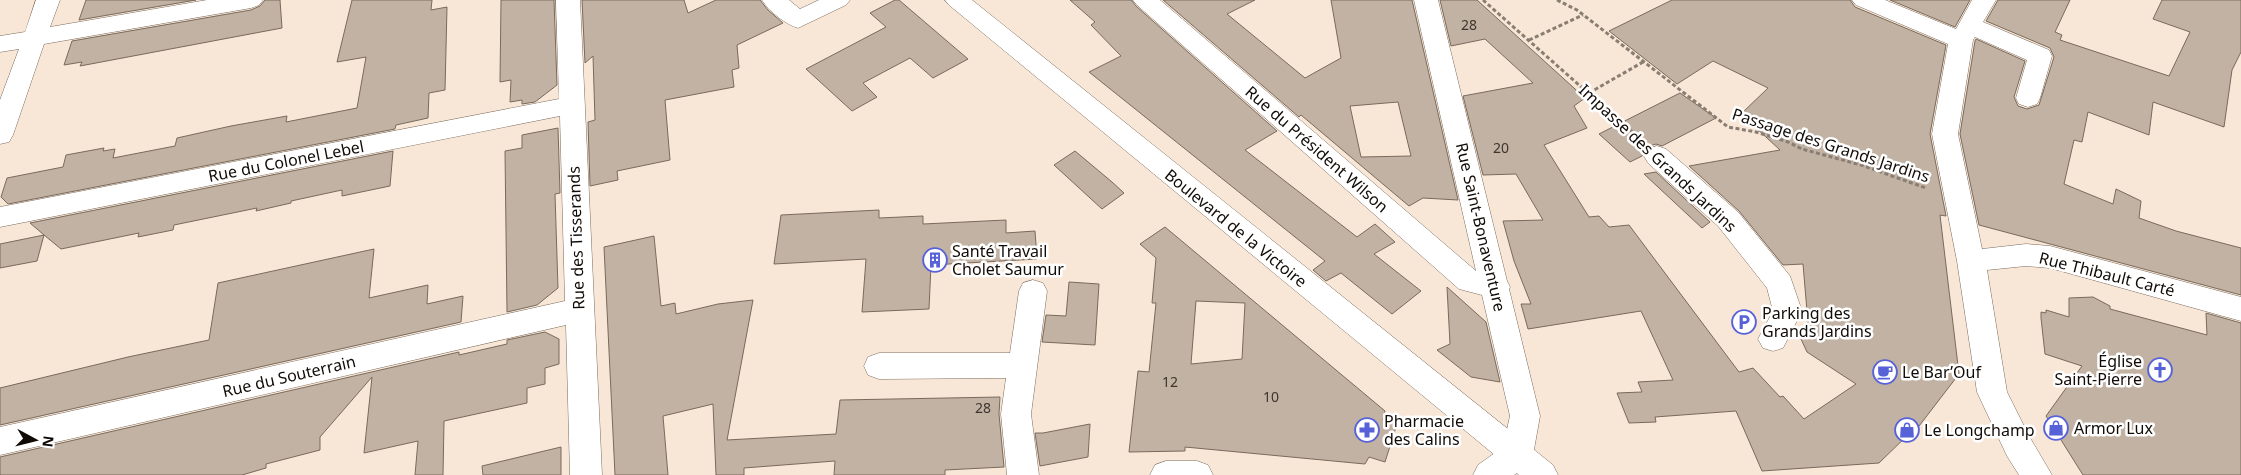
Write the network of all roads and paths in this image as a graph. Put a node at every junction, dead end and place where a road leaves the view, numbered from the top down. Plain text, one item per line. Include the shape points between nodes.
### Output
1 (48, 0) edge
2 (251, 0) edge
3 (568, 0) edge
4 (774, 0) edge
5 (838, 0) edge
6 (957, 0) edge
7 (1145, 0) edge
8 (1426, 0) edge
9 (1484, 0) edge
10 (1557, 0) edge
11 (1864, 0) edge
12 (1984, 0) edge
13 (1583, 16) junction
14 (1966, 33) junction
15 (34, 38) junction
16 (1529, 40) junction
17 (0, 44) edge
18 (1643, 62) junction
19 (1589, 93) junction
20 (2028, 98) dead end
21 (572, 104) junction
22 (0, 136) edge
23 (1658, 156) joint
24 (1957, 198) junction
25 (0, 217) edge
26 (1971, 260) junction
27 (1496, 287) junction
28 (1033, 291) dead end
29 (2241, 308) edge
30 (578, 310) junction
31 (1773, 339) dead end
32 (1023, 365) junction
33 (878, 366) dead end
34 (0, 441) edge
35 (1517, 455) junction
36 (586, 475) edge
37 (1023, 475) edge
38 (1166, 475) edge
39 (1197, 475) edge
40 (1489, 475) edge
41 (1542, 475) edge
42 (2036, 475) edge

1 - 15 street
2 - 15 street
3 - 21 street, Rue des Tisserands
4 - 5 street via 798,20
6 - 35 street, Boulevard de la Victoire
7 - 27 street, Rue du Président Wilson via 1469,281
8 - 27 street, Rue Saint-Bonaventure
9 - 16 path, Impasse des Grands Jardins
10 - 13 path, Passage des Grands Jardins
11 - 14 street
12 - 14 street
13 - 16 path
13 - 18 path, Passage des Grands Jardins
14 - 20 street via 2040,56
14 - 24 street via 1945,134
15 - 17 street
15 - 22 street
16 - 19 path, Impasse des Grands Jardins
18 - 19 path
18 - 24 path, Passage des Grands Jardins via 1728,127 1756,132
19 - 23 path, Impasse des Grands Jardins
21 - 25 street, Rue du Colonel Lebel
21 - 30 street, Rue des Tisserands
23 - 31 street, Impasse des Grands Jardins via 1728,219 1780,284 1788,310
24 - 26 street
26 - 29 street, Rue Thibault Carté via 2026,255 2050,257
26 - 42 street via 1992,392
27 - 35 street, Rue Saint-Bonaventure via 1525,416
28 - 32 street
30 - 34 street, Rue du Souterrain
30 - 36 street, Rue des Tisserands
32 - 33 street
32 - 37 street via 1016,414
35 - 40 street
35 - 41 street, Boulevard de la Victoire
38 - 39 street

